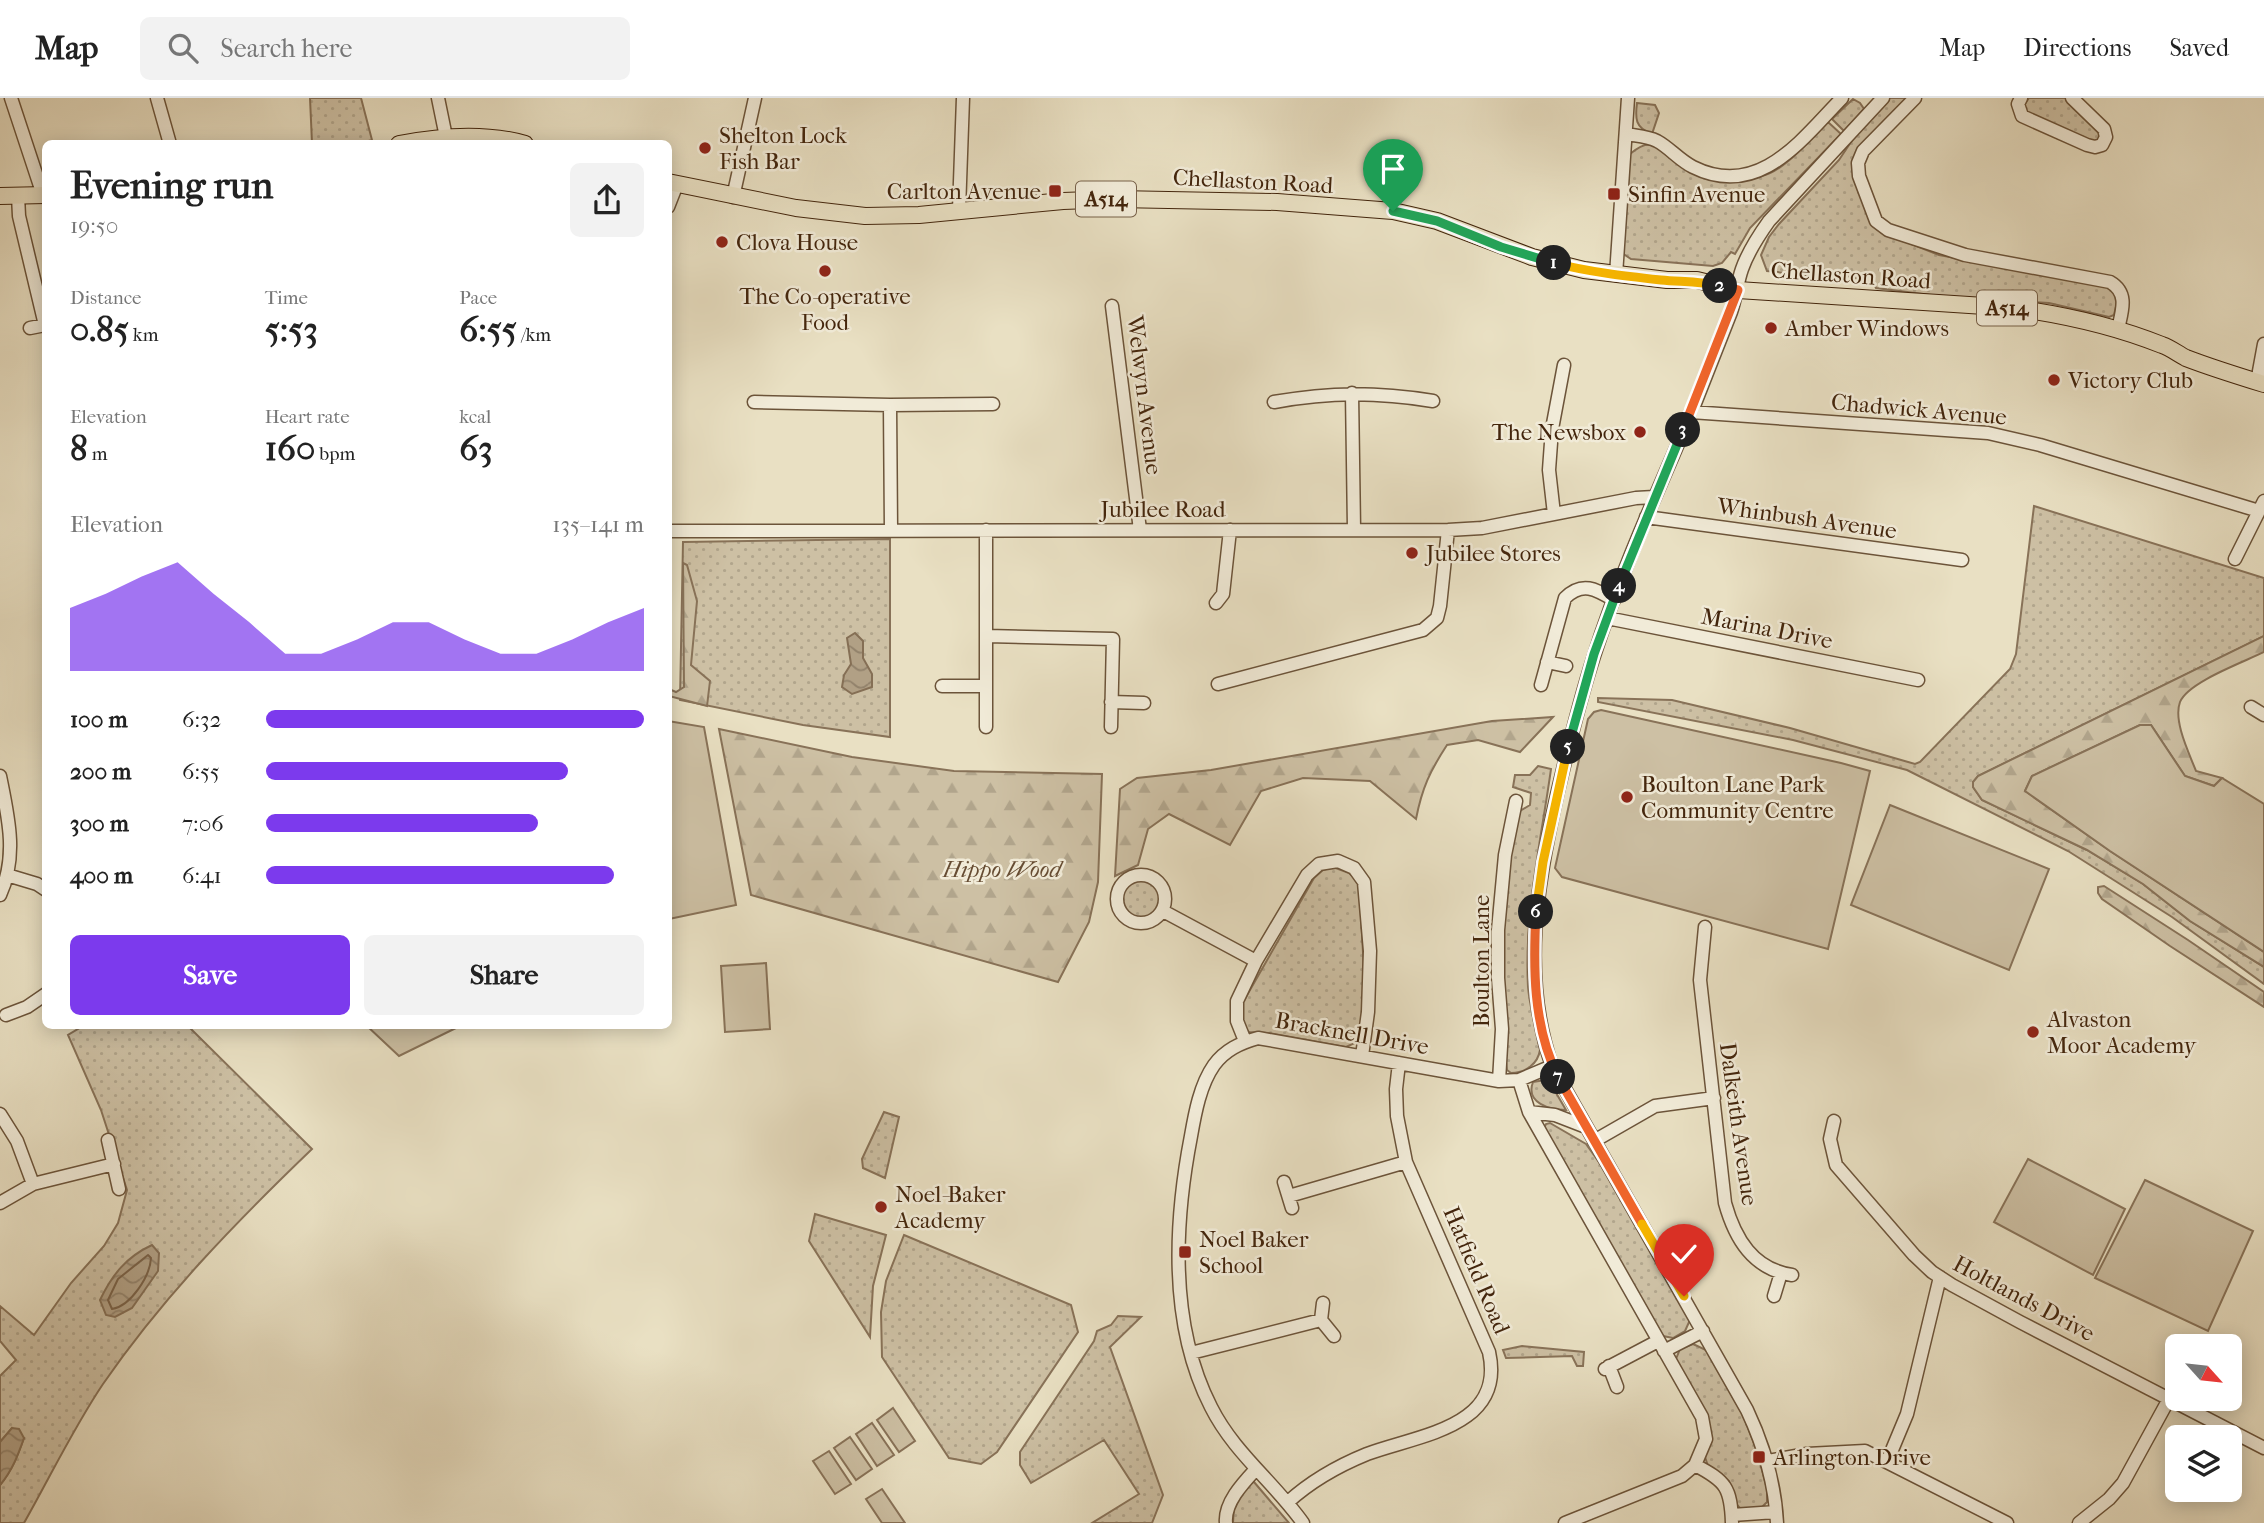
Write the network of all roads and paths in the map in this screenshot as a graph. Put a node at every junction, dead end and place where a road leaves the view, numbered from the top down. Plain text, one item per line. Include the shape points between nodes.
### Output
1 (11, 98) edge
2 (157, 98) edge
3 (438, 98) edge
4 (755, 98) edge
5 (962, 98) edge
6 (1628, 98) edge
7 (1843, 98) edge
8 (1864, 98) edge
9 (1915, 98) edge
10 (2021, 98) edge
11 (2072, 98) edge
12 (1879, 103) edge
13 (1626, 134) junction
14 (446, 137) junction
15 (169, 140) edge
16 (426, 140) edge
17 (508, 140) edge
18 (673, 183) edge
19 (42, 189) edge
20 (42, 195) edge
21 (0, 196) edge
22 (18, 196) junction
23 (733, 197) junction
24 (959, 211) junction
25 (1616, 275) junction
26 (1738, 290) junction
27 (1112, 306) dead end
28 (42, 312) edge
29 (42, 326) edge
30 (30, 328) dead end
31 (2119, 329) junction
32 (2264, 344) edge
33 (1564, 365) dead end
34 (2260, 383) edge
35 (1352, 393) junction
36 (1433, 401) dead end
37 (754, 402) dead end
38 (1274, 402) dead end
39 (993, 404) dead end
40 (890, 405) junction
41 (1691, 412) junction
42 (1654, 497) junction
43 (2261, 506) edge
44 (1554, 514) junction
45 (1646, 516) junction
46 (1354, 529) junction
47 (891, 530) junction
48 (986, 530) junction
49 (1140, 530) junction
50 (1230, 530) junction
51 (1448, 530) junction
52 (672, 531) edge
53 (2235, 559) dead end
54 (1962, 561) dead end
55 (1614, 600) junction
56 (1216, 603) dead end
57 (1607, 618) junction
58 (987, 636) junction
59 (1547, 662) junction
60 (1566, 666) dead end
61 (1918, 680) dead end
62 (1218, 684) dead end
63 (1541, 685) dead end
64 (942, 686) dead end
65 (986, 686) junction
66 (1111, 702) junction
67 (1144, 703) dead end
68 (2251, 707) dead end
69 (2264, 715) edge
70 (986, 727) dead end
71 (1111, 727) dead end
72 (0, 779) edge
73 (1516, 801) dead end
74 (8, 875) junction
75 (42, 887) edge
76 (0, 895) edge
77 (1163, 911) junction
78 (1705, 927) dead end
79 (1256, 961) junction
80 (42, 997) edge
81 (6, 1015) dead end
82 (1245, 1041) junction
83 (1363, 1056) junction
84 (1399, 1063) junction
85 (1552, 1066) junction
86 (1519, 1080) junction
87 (1499, 1081) junction
88 (1714, 1098) junction
89 (1530, 1112) junction
90 (0, 1114) edge
91 (1834, 1121) dead end
92 (1586, 1127) junction
93 (108, 1140) dead end
94 (1594, 1141) junction
95 (1406, 1162) junction
96 (114, 1164) junction
97 (1284, 1182) dead end
98 (33, 1184) junction
99 (119, 1189) dead end
100 (0, 1203) edge
101 (1940, 1277) junction
102 (1774, 1296) dead end
103 (1323, 1303) dead end
104 (1321, 1320) junction
105 (1703, 1331) junction
106 (1334, 1336) dead end
107 (1661, 1346) junction
108 (1191, 1353) junction
109 (1618, 1387) dead end
110 (2165, 1397) edge
111 (2165, 1406) edge
112 (2192, 1411) edge
113 (2264, 1448) edge
114 (1768, 1461) junction
115 (1887, 1462) junction
116 (1695, 1465) junction
117 (1256, 1469) junction
118 (1289, 1502) junction
119 (1777, 1517) edge
120 (1732, 1519) edge
121 (1226, 1523) edge
122 (1303, 1523) edge
123 (1565, 1523) edge
124 (2007, 1523) edge
125 (2079, 1523) edge

1 - 19 street
2 - 15 street
3 - 14 street
4 - 23 street
5 - 24 street
6 - 13 street
7 - 13 street via 1786,156 1747,173 1708,173 1654,140
8 - 12 street
9 - 31 street, Chellaston Road via 1863,151 1857,166 1876,221 1901,236 1965,255 2110,282 2124,299
10 - 11 street via 2018,108 2025,118 2087,145 2102,145 2104,129
12 - 26 street via 1769,221 1741,270
13 - 25 street
14 - 16 main road
14 - 17 main road
18 - 23 main road, Chellaston Road / A514
20 - 22 main road
21 - 22 main road
22 - 28 street
23 - 24 main road, Chellaston Road / A514 via 865,216
24 - 25 main road, Chellaston Road / A514 via 1146,199 1393,211 1437,221 1538,259
25 - 26 main road, Chellaston Road / A514 via 1697,280
26 - 31 main road, Chellaston Road / A514 via 2014,308
26 - 41 street
27 - 49 street, Welwyn Avenue
29 - 30 street
31 - 34 main road, Chellaston Road / A514
32 - 34 street
33 - 44 street via 1549,470
35 - 36 street
35 - 38 street
35 - 46 street
37 - 40 street
39 - 40 street
40 - 47 street
41 - 42 street
41 - 43 street, Chadwick Avenue via 1998,434
42 - 44 street, Jubilee Road
42 - 45 street
43 - 53 street
44 - 51 street, Jubilee Road
45 - 54 street, Whinbush Avenue
45 - 55 street
46 - 50 street, Jubilee Road
46 - 51 street, Jubilee Road
47 - 48 street, Jubilee Road
47 - 52 street, Jubilee Road
48 - 49 street, Jubilee Road
48 - 58 street
49 - 50 street, Jubilee Road
50 - 56 street via 1223,594
51 - 62 street via 1437,618 1423,631
55 - 57 street
55 - 59 street via 1587,587 1568,594
57 - 61 street, Marina Drive
57 - 85 street via 1573,726 1539,886 1535,982 1539,1021
58 - 65 street
58 - 66 street via 1113,639
59 - 60 street
59 - 63 street
64 - 65 street
65 - 70 street
66 - 67 street
66 - 71 street
68 - 69 street
72 - 74 street via 11,845
73 - 87 street, Boulton Lane via 1498,930
74 - 75 street
74 - 76 street
77 - 77 street via 1165,894 1151,877 1135,875 1121,885 1117,904 1131,922 1147,923
77 - 79 street
78 - 88 street, Dalkeith Avenue via 1708,957 1700,976
79 - 82 street via 1236,1006
79 - 83 street via 1313,869 1332,861 1354,868 1366,891 1369,938
80 - 81 street
82 - 83 street, Bracknell Drive via 1265,1038
82 - 108 street, Bracknell Drive via 1222,1055 1211,1070 1188,1149 1179,1261 1181,1306
83 - 84 street, Bracknell Drive
84 - 87 street, Bracknell Drive
84 - 95 street, Hatfield Road via 1396,1107
85 - 86 street
85 - 92 street
86 - 87 street, Bracknell Drive
86 - 89 street
88 - 94 street via 1655,1106
88 - 102 street, Dalkeith Avenue via 1725,1203 1749,1253 1761,1265 1787,1274
89 - 92 street via 1555,1115
89 - 107 street
90 - 98 street via 17,1141
91 - 101 street, Holtlands Drive via 1829,1139 1836,1164 1914,1255
92 - 94 street
93 - 96 street
94 - 105 street
95 - 97 street via 1290,1202
95 - 118 street, Hatfield Road via 1489,1352 1488,1386 1480,1405 1466,1418 1364,1455
96 - 98 street
96 - 99 street
98 - 100 street
101 - 110 street, Holtlands Drive
101 - 115 street via 1906,1414
103 - 104 street
104 - 106 street
104 - 108 street
105 - 107 street
105 - 114 street via 1747,1410
107 - 109 street via 1607,1368
107 - 116 street via 1704,1424 1706,1439
108 - 117 street, Bracknell Drive via 1211,1407
111 - 125 street via 2123,1483
112 - 113 street, Holtlands Drive
114 - 115 street via 1860,1450
114 - 119 street
115 - 124 street
116 - 120 street via 1726,1486
116 - 123 street via 1682,1476
117 - 118 street, Bracknell Drive
117 - 121 street via 1228,1508
118 - 122 street, Bracknell Drive
119 - 120 street

